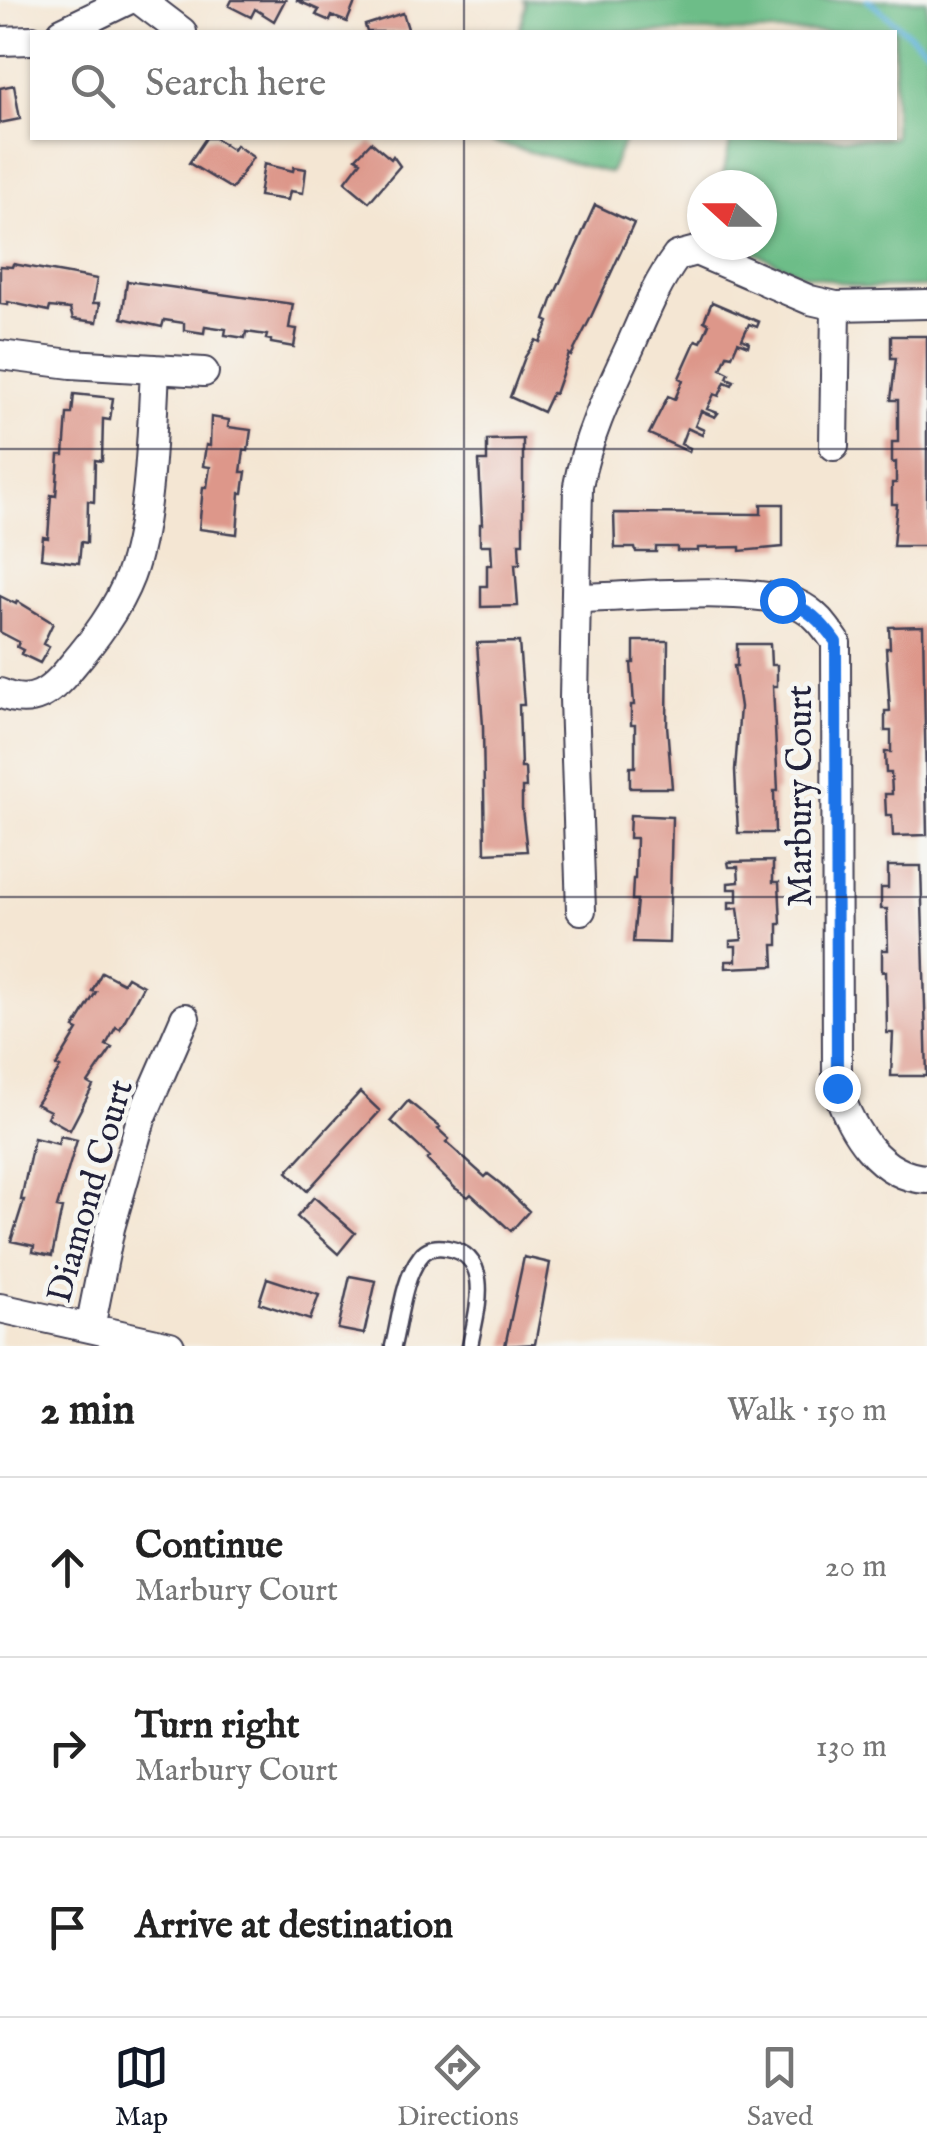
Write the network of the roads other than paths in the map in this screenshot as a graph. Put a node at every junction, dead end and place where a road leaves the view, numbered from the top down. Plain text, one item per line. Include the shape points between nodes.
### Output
1 (128, 0) edge
2 (140, 0) edge
3 (66, 30) edge
4 (179, 30) edge
5 (30, 40) edge
6 (0, 41) edge
7 (927, 304) edge
8 (836, 306) junction
9 (0, 354) edge
10 (155, 370) junction
11 (204, 372) dead end
12 (834, 446) dead end
13 (577, 598) junction
14 (3, 704) edge
15 (581, 910) dead end
16 (185, 1018) dead end
17 (927, 1179) edge
18 (0, 1308) edge
19 (90, 1328) junction
20 (170, 1346) edge
21 (393, 1346) edge
22 (470, 1346) edge

1 - 3 street
2 - 4 street
5 - 6 street
7 - 8 street
8 - 12 street
8 - 13 street via 696,251 677,256 660,278 583,458
9 - 10 street
10 - 11 street
10 - 14 street via 131,574 89,646 57,684 37,699
13 - 15 street
13 - 17 street, Marbury Court via 758,596 798,605 818,617 836,642 837,1088 854,1125 886,1167
16 - 19 street, Diamond Court via 141,1119
18 - 19 street
19 - 20 street
21 - 22 lane via 414,1266 436,1247 467,1255 475,1266 480,1288

